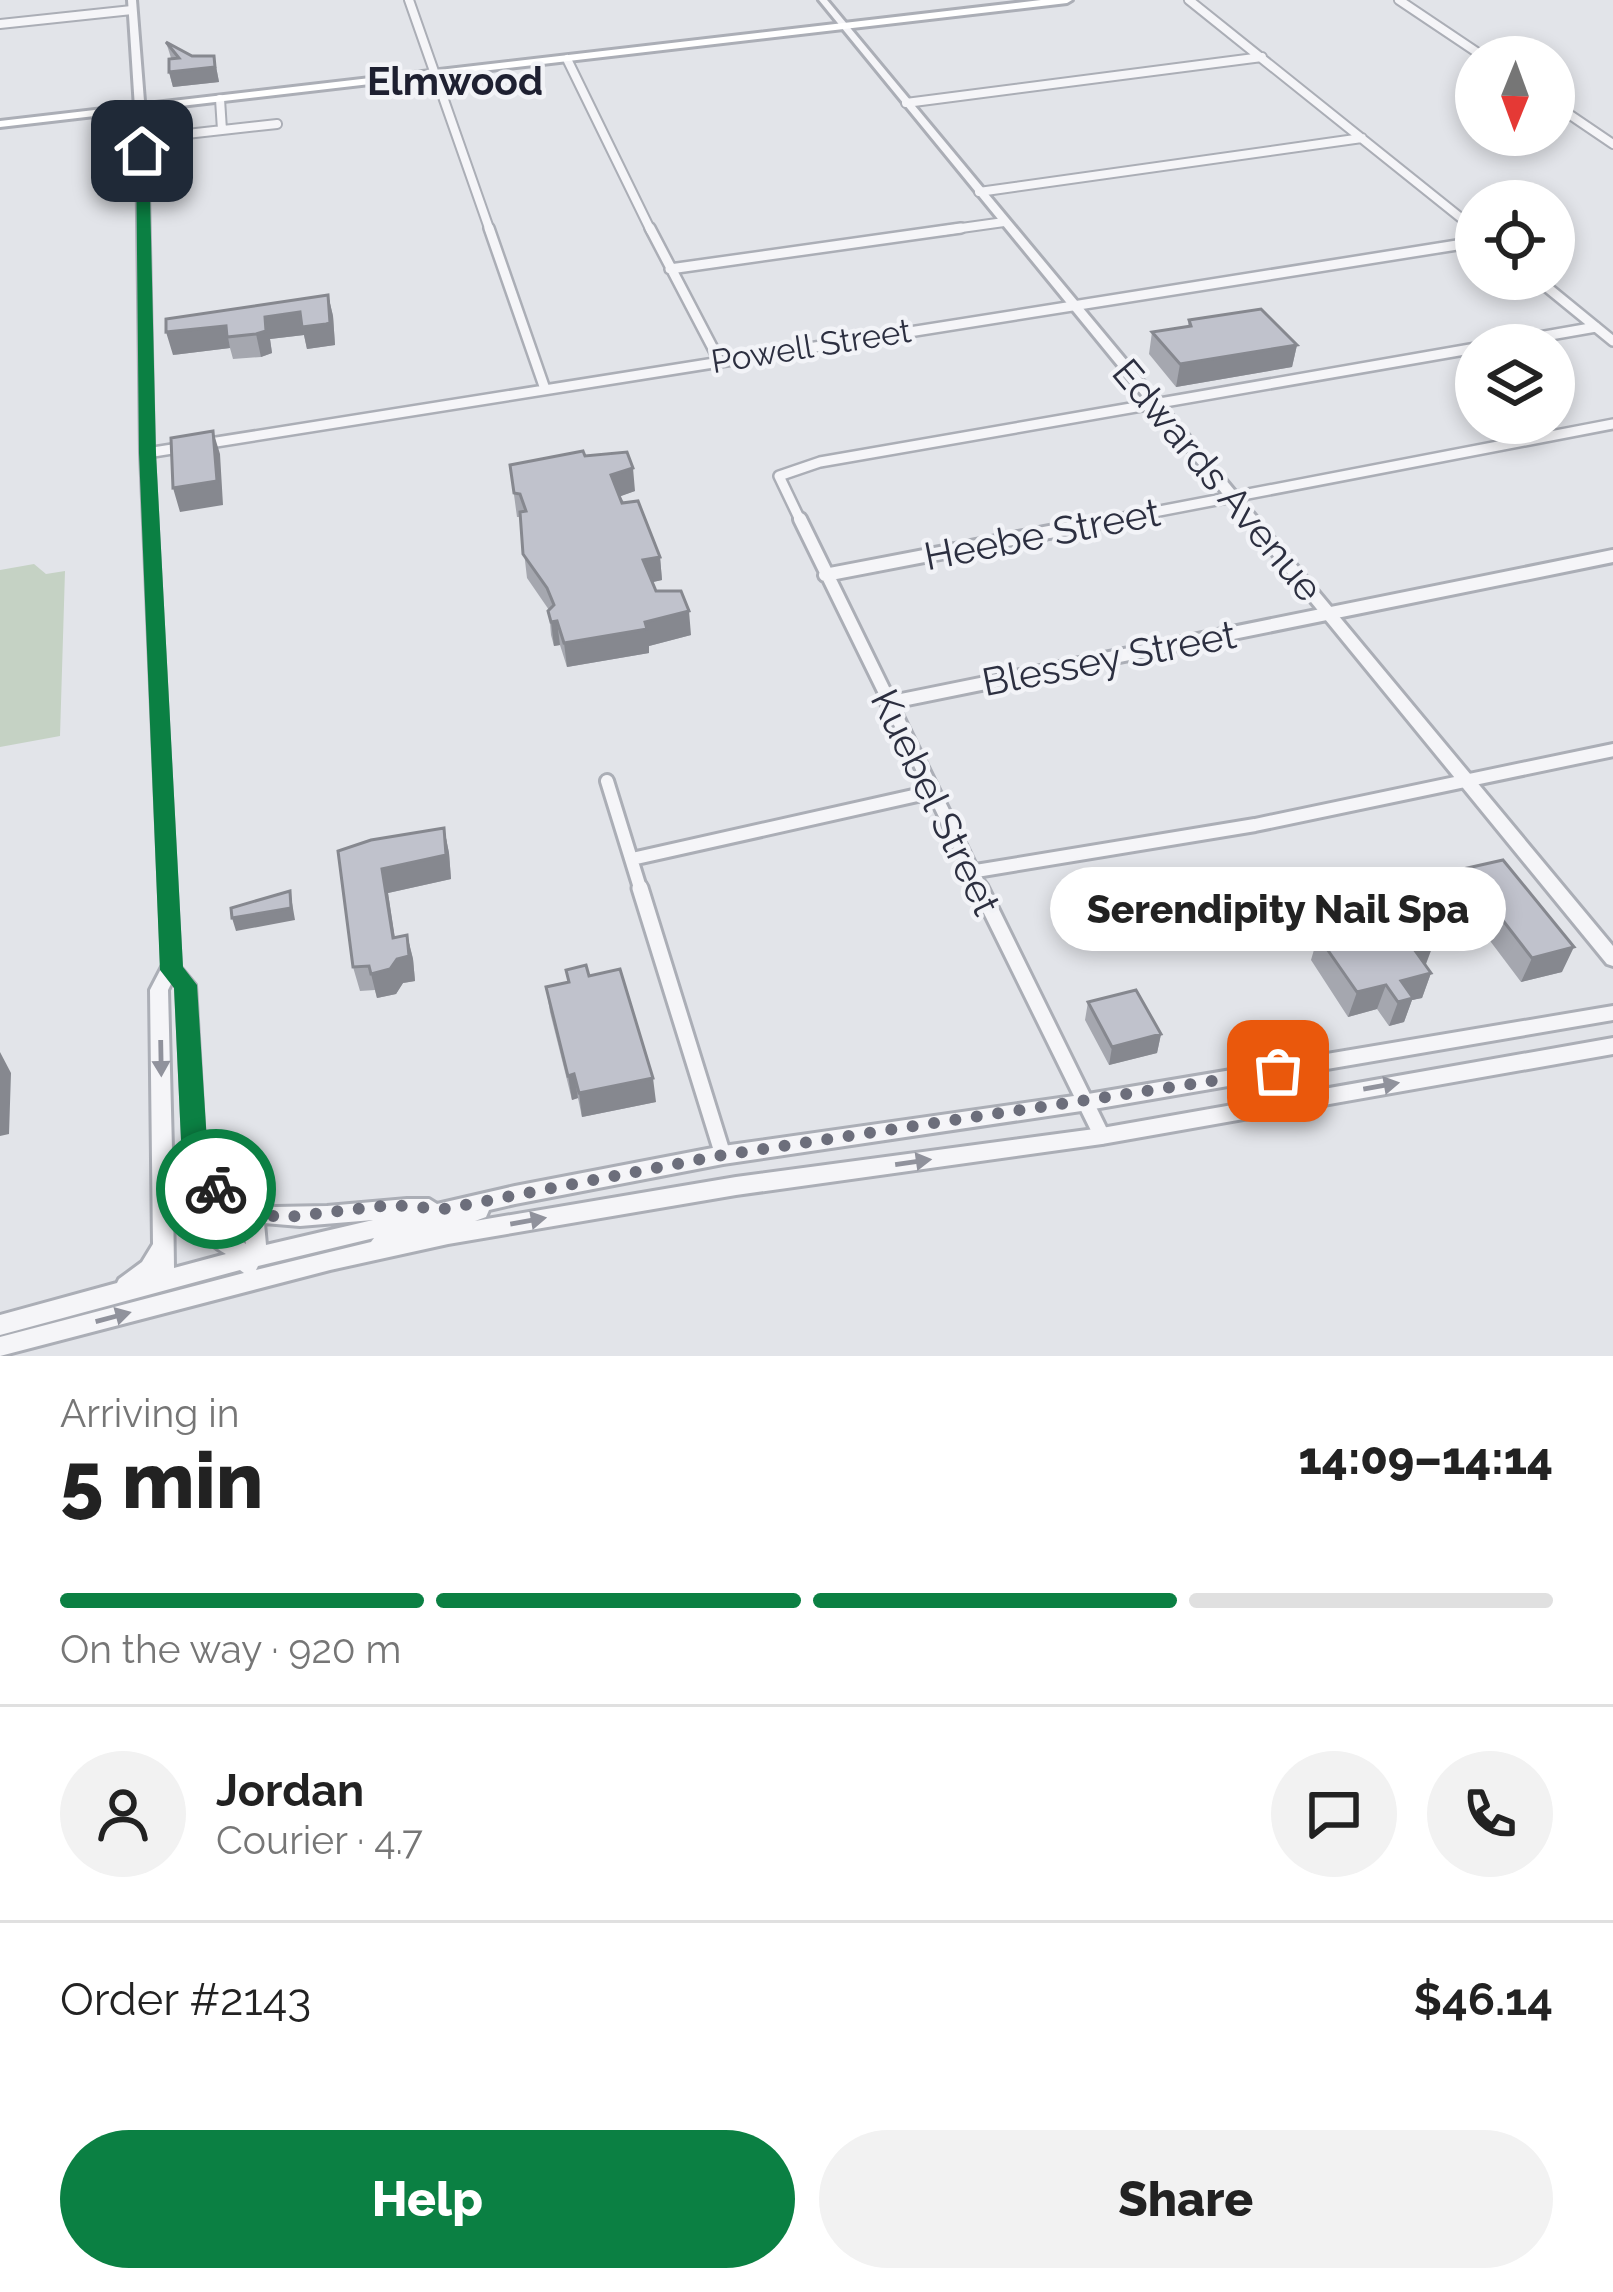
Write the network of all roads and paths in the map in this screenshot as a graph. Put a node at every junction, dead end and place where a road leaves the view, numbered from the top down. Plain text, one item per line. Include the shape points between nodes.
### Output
1 (409, 0) edge
2 (823, 0) edge
3 (1067, 0) edge
4 (1190, 0) edge
5 (1399, 0) edge
6 (132, 5) edge
7 (0, 24) edge
8 (843, 26) junction
9 (1455, 38) edge
10 (1262, 57) junction
11 (567, 59) junction
12 (434, 74) junction
13 (220, 99) junction
14 (906, 103) junction
15 (140, 109) junction
16 (1575, 118) edge
17 (0, 124) edge
18 (277, 124) dead end
19 (222, 130) junction
20 (1362, 138) junction
21 (142, 139) junction
22 (1613, 144) edge
23 (979, 192) junction
24 (1455, 213) edge
25 (1004, 221) junction
26 (1455, 245) edge
27 (670, 269) junction
28 (1563, 300) edge
29 (1073, 304) junction
30 (1596, 327) junction
31 (1575, 331) edge
32 (1613, 340) edge
33 (1455, 352) edge
34 (719, 360) junction
35 (544, 389) junction
36 (1155, 404) junction
37 (1613, 424) edge
38 (147, 453) junction
39 (1233, 497) junction
40 (1613, 556) edge
41 (825, 575) junction
42 (1328, 613) junction
43 (886, 703) junction
44 (1613, 750) edge
45 (608, 781) dead end
46 (1467, 783) junction
47 (931, 792) junction
48 (632, 859) junction
49 (970, 872) junction
50 (1613, 959) edge
51 (172, 970) junction
52 (1613, 1013) edge
53 (1613, 1046) edge
54 (1088, 1102) junction
55 (1102, 1136) junction
56 (163, 1149) junction
57 (723, 1155) junction
58 (731, 1187) junction
59 (514, 1195) junction
60 (444, 1209) junction
61 (251, 1211) junction
62 (164, 1245) junction
63 (377, 1250) junction
64 (252, 1258) junction
65 (331, 1260) junction
66 (164, 1281) junction
67 (231, 1286) junction
68 (109, 1295) junction
69 (0, 1325) edge
70 (0, 1347) edge

1 - 12 street
2 - 8 street, Edwards Avenue
3 - 8 main road
4 - 10 street
5 - 9 street
6 - 7 street
6 - 15 street
8 - 11 main road
8 - 14 street, Edwards Avenue
10 - 14 street
10 - 20 street
11 - 12 main road
11 - 27 street
12 - 13 main road
12 - 35 street
13 - 15 main road
13 - 19 street
14 - 23 street, Edwards Avenue
15 - 17 main road
15 - 21 street
16 - 22 street
18 - 19 street
19 - 21 street
20 - 23 street
20 - 24 street
21 - 38 street
23 - 25 street, Edwards Avenue
25 - 27 street
25 - 29 street, Edwards Avenue
26 - 29 street, Powell Street
27 - 34 street
28 - 30 street
29 - 34 street, Powell Street
29 - 36 street, Edwards Avenue
30 - 31 street
30 - 32 street
33 - 36 street
34 - 35 street, Powell Street
35 - 38 street, Powell Street
36 - 39 street, Edwards Avenue
36 - 41 street, Kuebel Street via 789,470 780,483
37 - 39 street, Heebe Street
38 - 51 street
39 - 41 street, Heebe Street
39 - 42 street, Edwards Avenue
40 - 42 street, Blessey Street
41 - 43 street, Kuebel Street
42 - 43 street, Blessey Street
42 - 46 street, Edwards Avenue
43 - 47 street, Kuebel Street
44 - 46 street
45 - 48 street
46 - 49 street
46 - 50 street, Edwards Avenue
47 - 48 street
47 - 49 street, Kuebel Street
48 - 57 street
49 - 54 street, Kuebel Street
51 -> 56 street via 160,990
51 - 61 street via 186,985 195,1162 234,1205
52 - 54 street
55 -> 53 street
54 - 55 street, Kuebel Street
54 - 57 street
58 -> 55 street
56 - 62 street
56 - 64 street via 203,1230
57 - 58 street
57 - 59 street
63 -> 58 street
59 - 60 street
59 - 63 street via 388,1235
60 - 61 street via 390,1205 280,1218
60 - 64 street
61 - 64 street
62 - 66 street
62 - 68 street via 149,1269
63 - 65 street
64 - 65 street
64 - 66 street
64 - 67 street
65 - 67 street
66 - 68 street
70 -> 67 street
68 - 69 street

